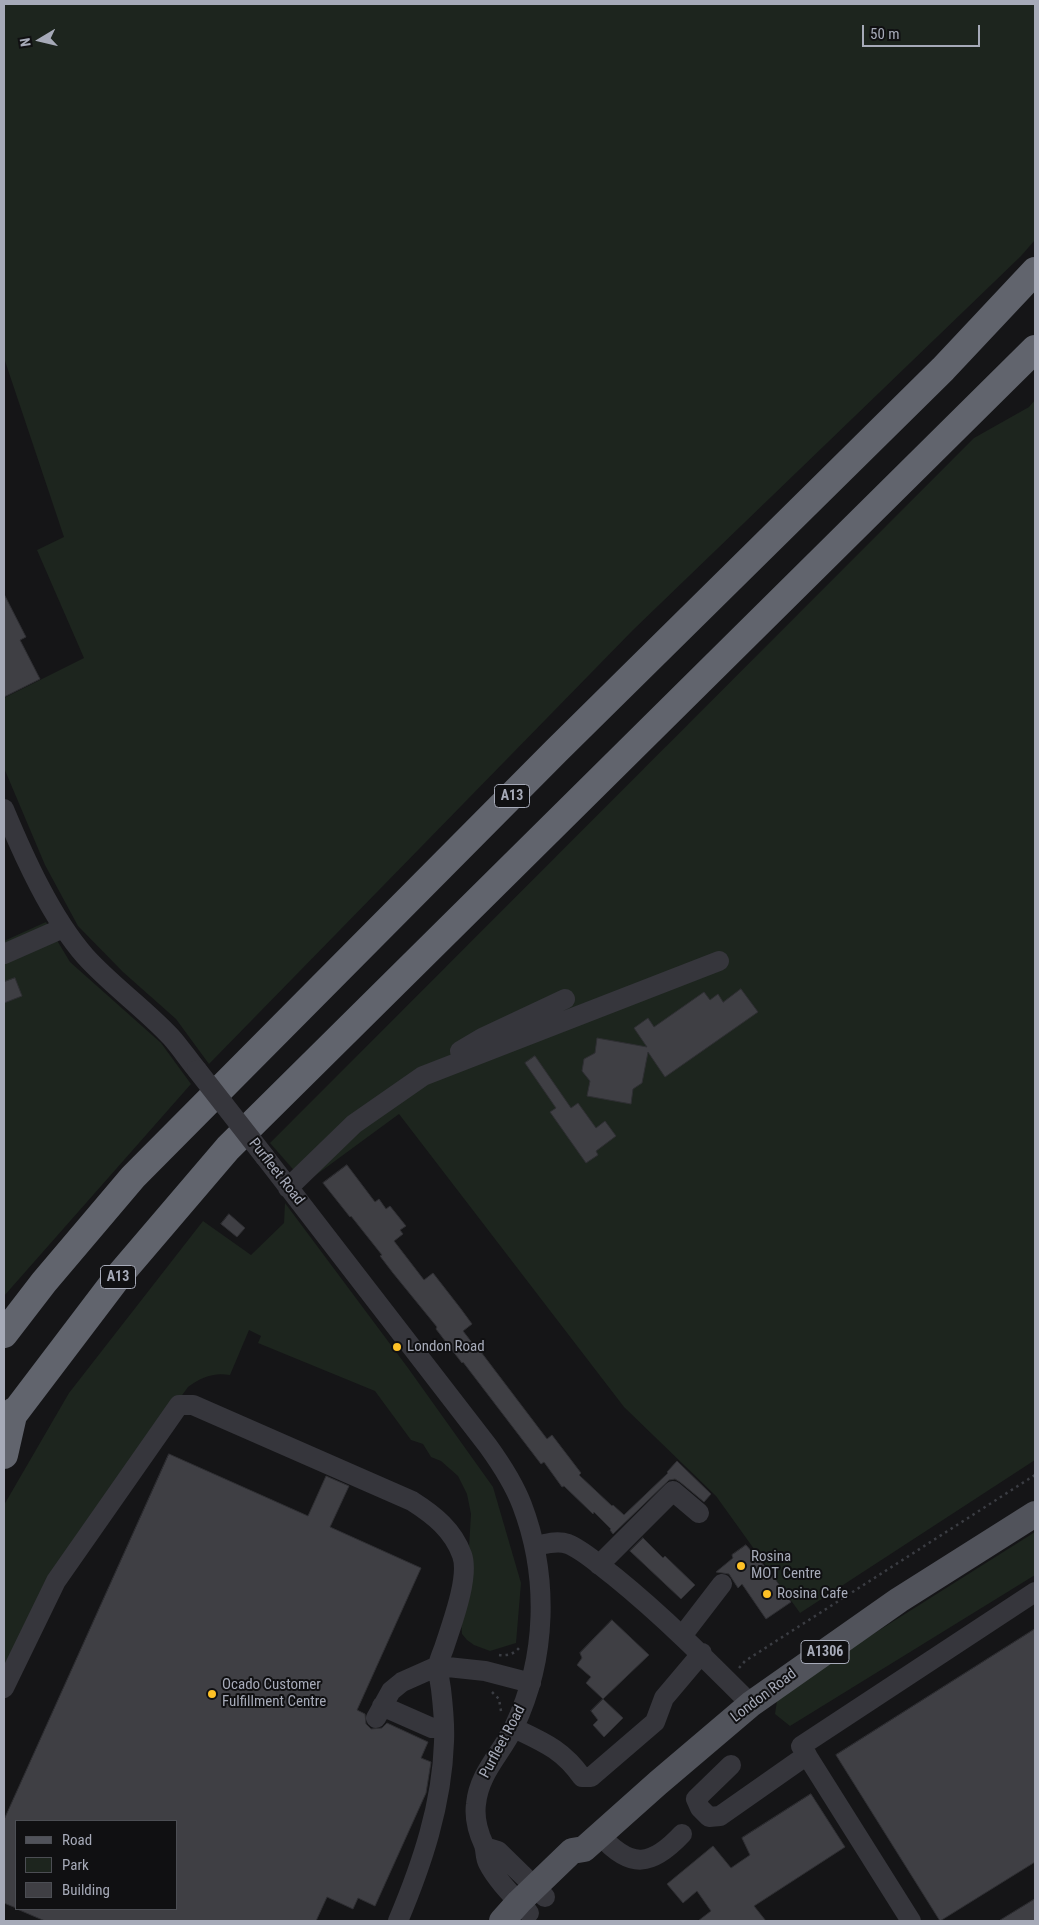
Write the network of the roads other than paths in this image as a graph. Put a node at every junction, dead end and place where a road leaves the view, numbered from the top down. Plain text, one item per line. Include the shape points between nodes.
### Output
1 (1035, 271) edge
2 (1035, 349) edge
3 (4, 809) edge
4 (10, 839) edge
5 (64, 928) junction
6 (4, 954) edge
7 (719, 961) dead end
8 (565, 998) dead end
9 (423, 1076) junction
10 (288, 1188) junction
11 (4, 1334) edge
12 (9, 1419) edge
13 (4, 1455) edge
14 (699, 1513) dead end
15 (1035, 1514) edge
16 (535, 1546) junction
17 (599, 1565) junction
18 (722, 1584) dead end
19 (1035, 1592) edge
20 (682, 1636) junction
21 (702, 1653) junction
22 (438, 1666) junction
23 (531, 1683) junction
24 (4, 1688) edge
25 (751, 1704) junction
26 (444, 1727) junction
27 (514, 1728) junction
28 (807, 1755) junction
29 (731, 1765) dead end
30 (682, 1834) dead end
31 (592, 1842) junction
32 (530, 1904) edge
33 (401, 1915) edge
34 (502, 1921) edge
35 (911, 1921) edge

1 - 11 highway, A13 via 942,369 133,1177
2 - 12 highway, A13 via 228,1148 117,1278
3 - 4 street, Purfleet Road
4 - 5 street, Purfleet Road
5 - 6 street
5 - 10 street, Purfleet Road, bridge via 103,975 171,1037
7 - 9 street
8 - 9 street via 482,1038
9 - 10 street via 354,1124
10 - 16 street, Purfleet Road via 503,1467 522,1504
12 - 13 highway
14 - 17 street via 673,1491
15 - 25 main road, London Road / A1306 via 899,1600
16 - 17 street via 566,1543
16 - 23 street, Purfleet Road via 542,1591
17 - 20 street
18 - 20 street
19 - 28 street via 801,1746
20 - 21 street
21 - 25 street
21 - 27 street via 664,1698 654,1722 591,1777 582,1777 559,1751
22 - 23 street via 485,1670
22 - 24 street via 457,1605 463,1557 454,1538 437,1517 412,1501 207,1410 179,1405 56,1582
22 - 26 street
22 - 26 street via 391,1690 379,1712 432,1728
23 - 27 street, Purfleet Road
25 - 31 main road, London Road / A1306
26 - 33 street via 442,1774 435,1811 424,1858
27 - 32 street, Purfleet Road via 486,1769 478,1791 477,1826 487,1862
28 - 29 street via 720,1816 709,1817 696,1799
28 - 35 street
30 - 31 street via 661,1854 648,1860 632,1858 610,1846
31 - 32 main road, London Road / A1306 via 572,1851
32 - 34 main road, London Road / A1306

